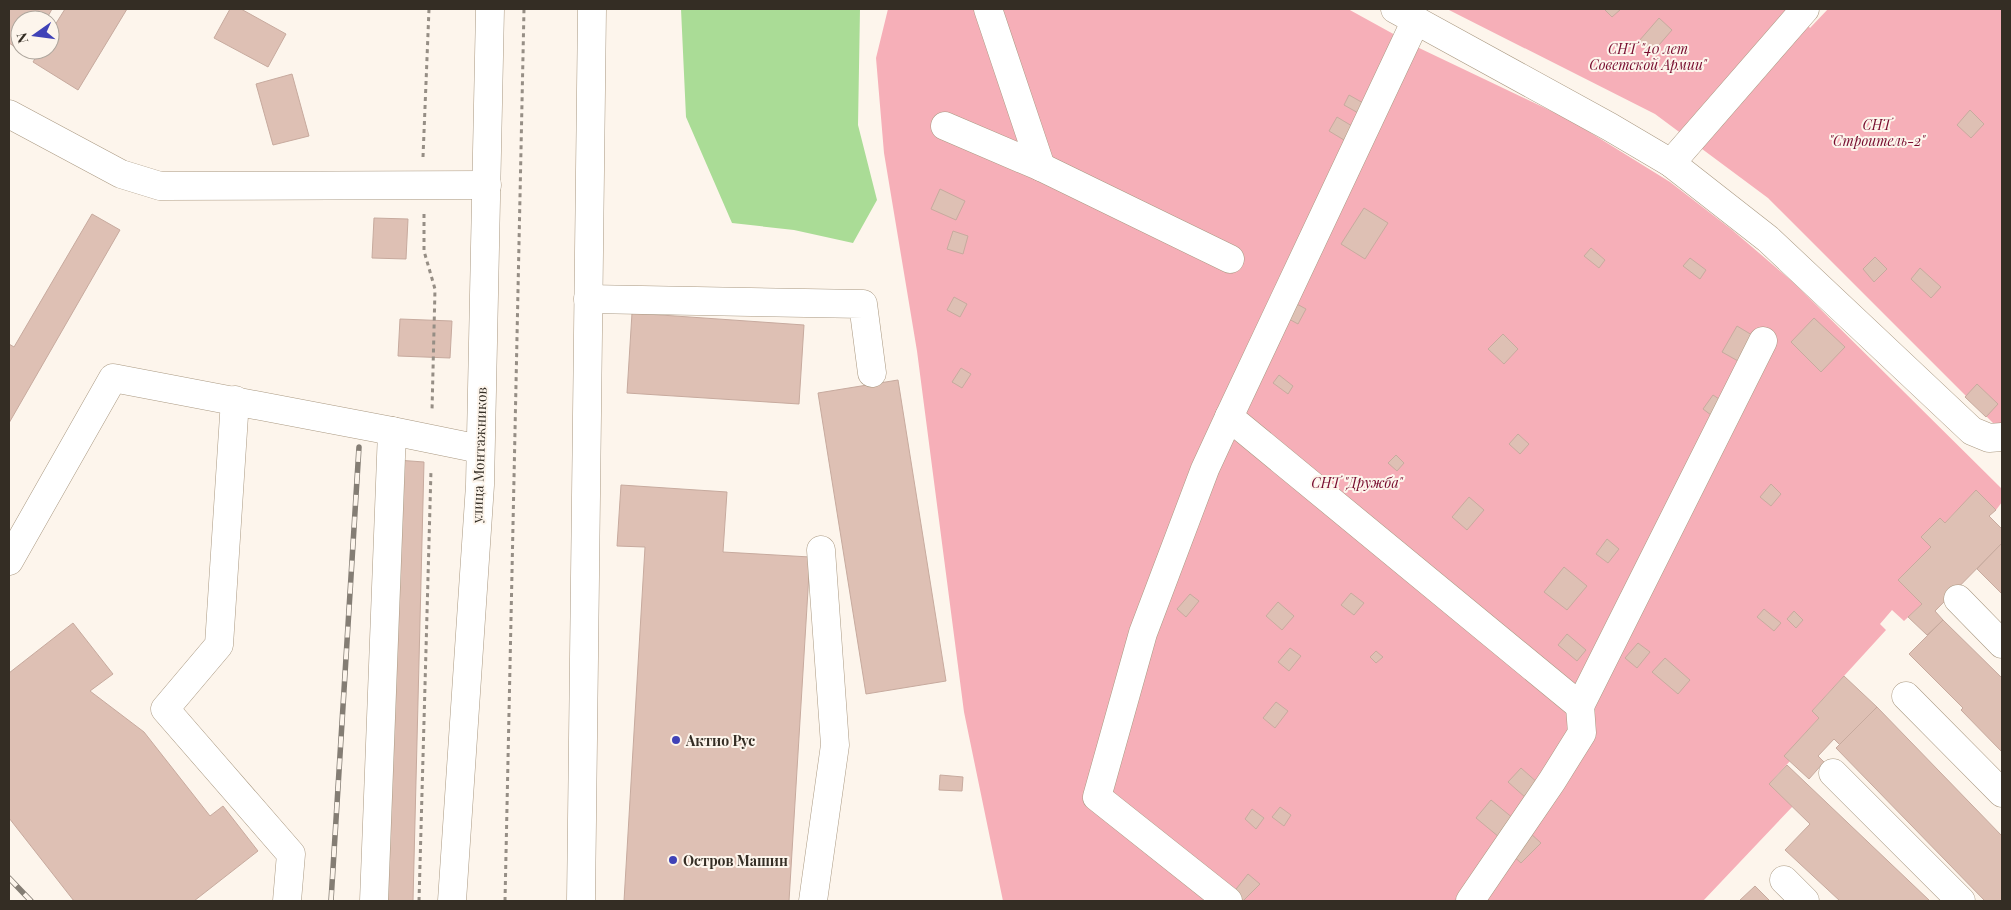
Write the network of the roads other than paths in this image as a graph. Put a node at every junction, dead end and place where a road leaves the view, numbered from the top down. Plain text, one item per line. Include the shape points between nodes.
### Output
1 (490, 9) edge
2 (592, 9) edge
3 (988, 9) edge
4 (1805, 9) edge
5 (1405, 14) edge
6 (9, 114) edge
7 (945, 126) dead end
8 (1671, 163) junction
9 (1041, 167) junction
10 (487, 185) junction
11 (1230, 259) dead end
12 (588, 299) junction
13 (1763, 341) dead end
14 (872, 373) dead end
15 (235, 400) junction
16 (1229, 417) junction
17 (392, 431) junction
18 (2002, 437) edge
19 (480, 449) junction
20 (821, 550) dead end
21 (9, 561) edge
22 (1958, 599) dead end
23 (2002, 644) edge
24 (1906, 696) dead end
25 (1580, 706) junction
26 (1832, 773) dead end
27 (2002, 793) edge
28 (1784, 880) dead end
29 (287, 901) edge
30 (374, 901) edge
31 (452, 901) edge
32 (581, 901) edge
33 (813, 901) edge
34 (1228, 901) edge
35 (1470, 901) edge
36 (1805, 901) edge
37 (1961, 901) edge

1 - 10 main road, улица Монтажников
2 - 12 main road
3 - 9 main road
4 - 8 main road
5 - 8 main road
5 - 16 main road
6 - 10 main road via 121,174 160,186
7 - 9 main road
8 - 18 main road via 1768,239 1972,431 1989,438
9 - 11 main road
10 - 19 main road, улица Монтажников
12 - 14 main road via 863,304
12 - 32 main road
13 - 25 main road
15 - 17 main road
15 - 21 main road via 113,378
15 - 29 main road via 219,645 165,709 291,854
16 - 25 main road
16 - 34 main road via 1205,469 1143,633 1097,796
17 - 19 main road
17 - 30 main road
19 - 31 main road, улица Монтажников
20 - 33 main road via 835,745
22 - 23 main road
24 - 27 main road
25 - 35 main road via 1582,733
26 - 37 main road
28 - 36 main road

